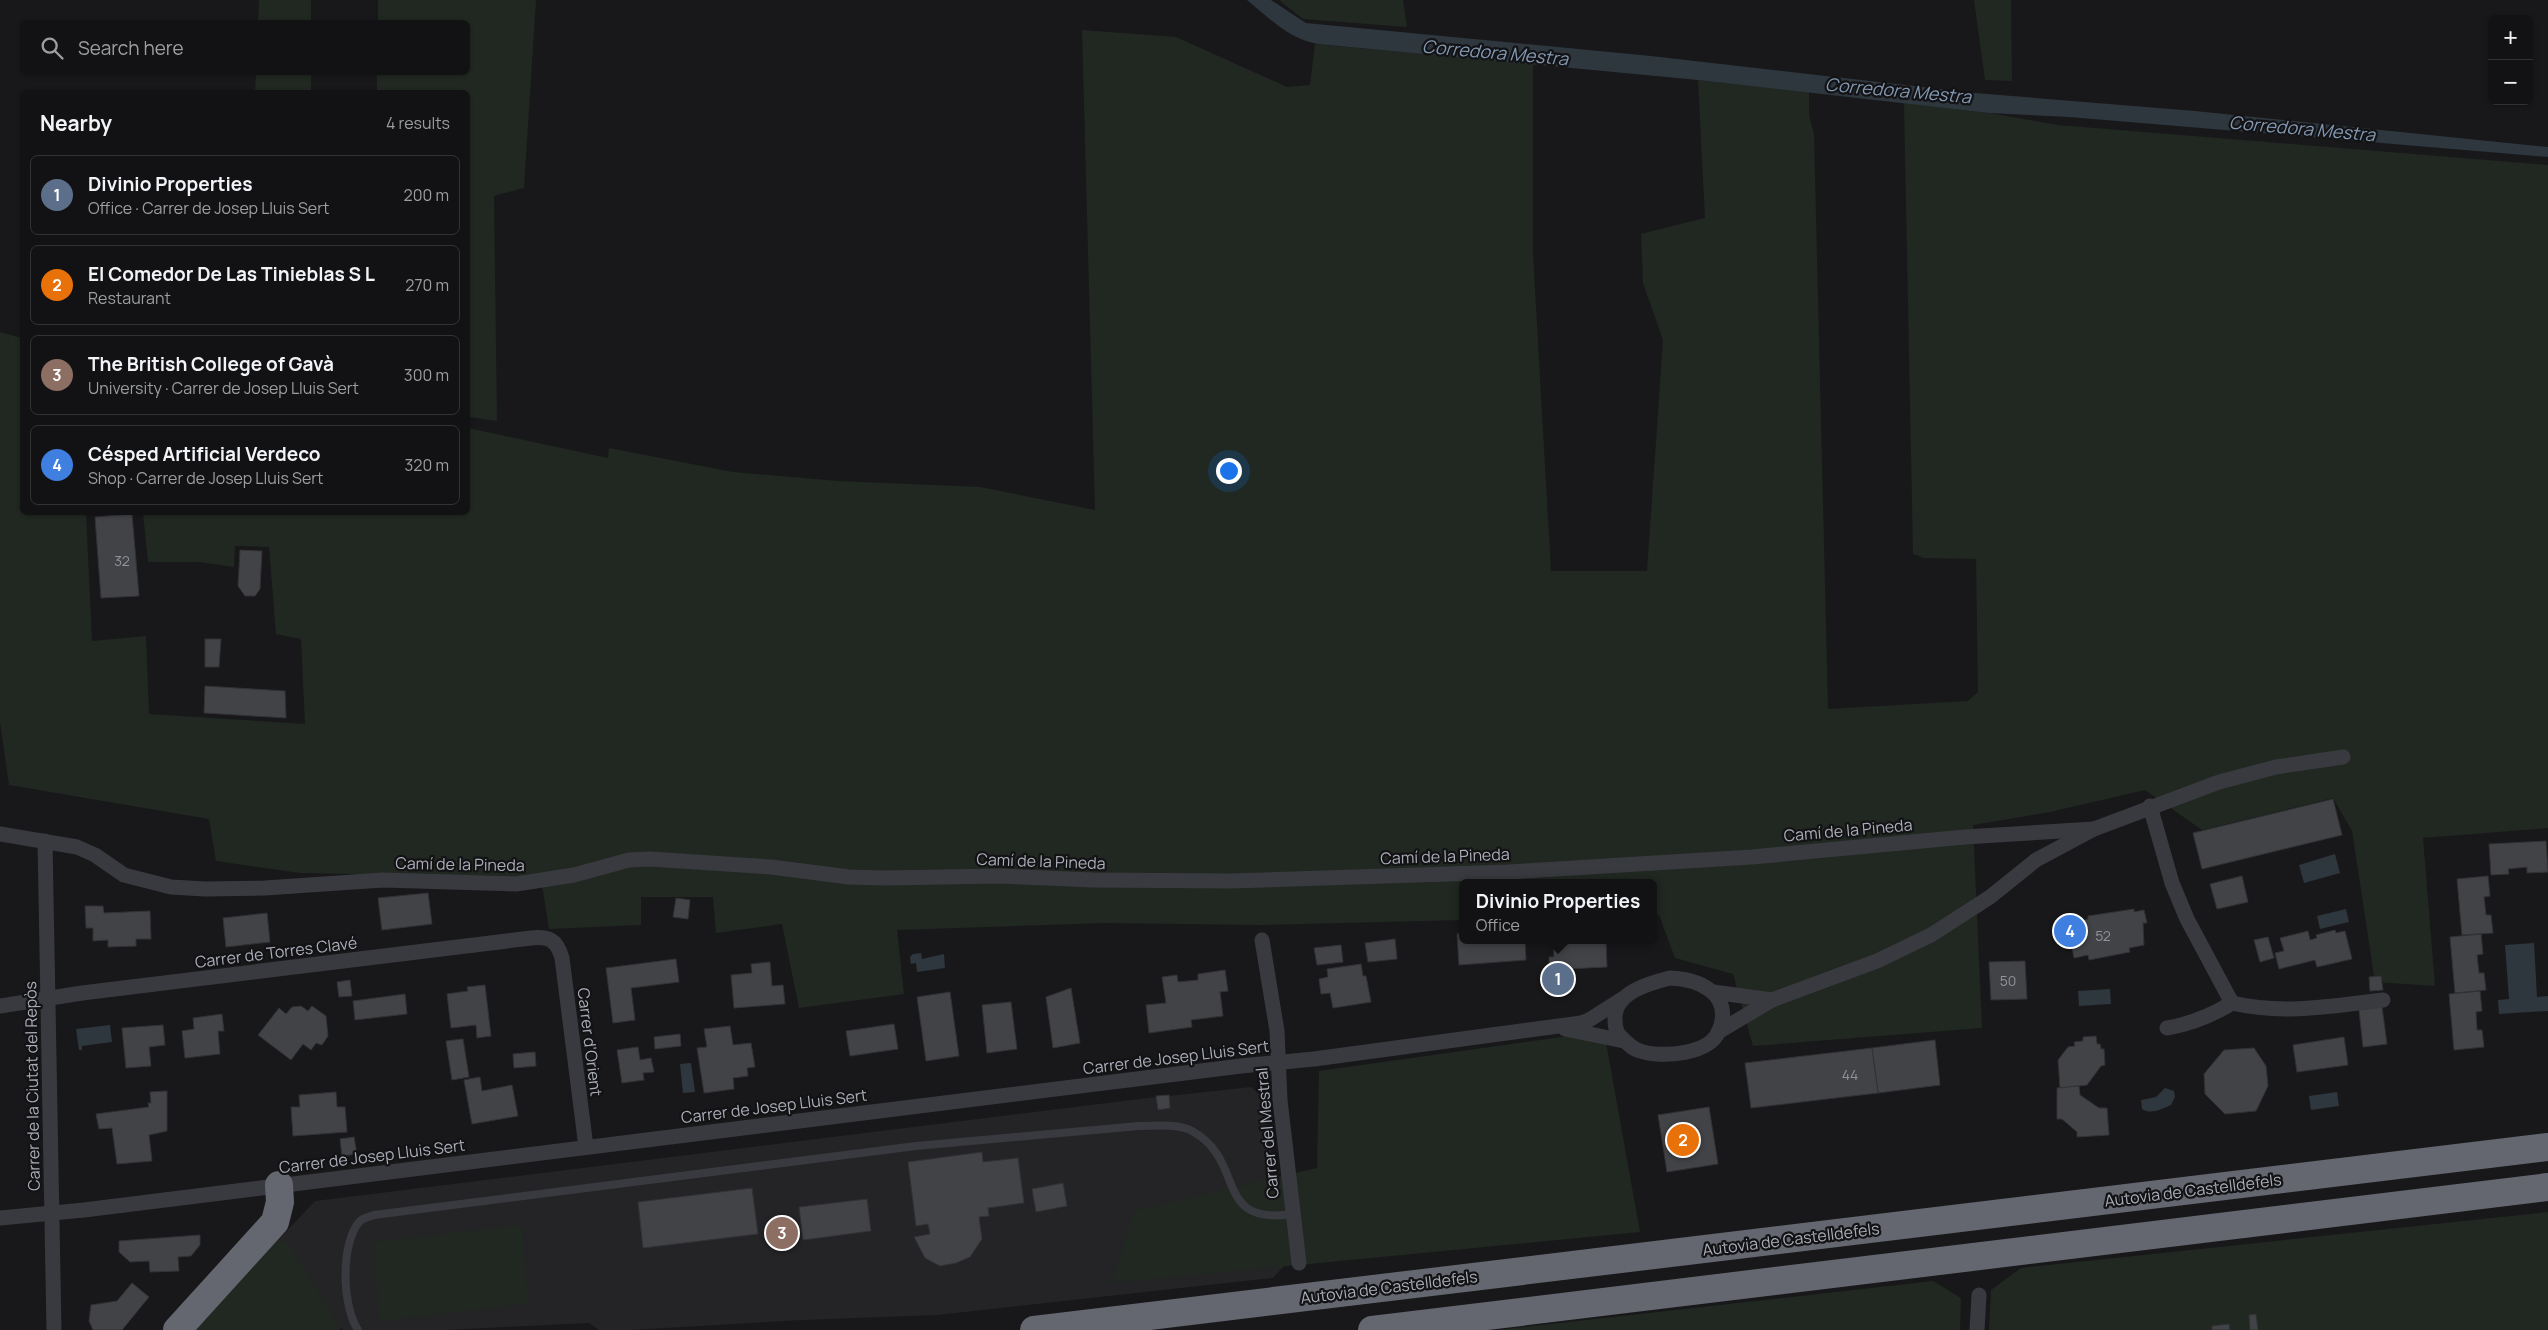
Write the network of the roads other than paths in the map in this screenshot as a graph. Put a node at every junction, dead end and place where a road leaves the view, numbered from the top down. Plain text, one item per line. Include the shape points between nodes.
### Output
1 (2343, 757) dead end
2 (2150, 806) junction
3 (2094, 829) junction
4 (0, 834) edge
5 (45, 842) junction
6 (1262, 940) dead end
7 (556, 942) joint
8 (1714, 992) junction
9 (48, 998) junction
10 (1622, 999) junction
11 (1772, 1000) junction
12 (2383, 1000) dead end
13 (2232, 1003) junction
14 (0, 1006) edge
15 (1551, 1027) junction
16 (2167, 1028) dead end
17 (1718, 1032) junction
18 (1624, 1041) junction
19 (1278, 1062) junction
20 (586, 1147) junction
21 (2548, 1147) edge
22 (279, 1186) junction
23 (2548, 1187) edge
24 (52, 1212) junction
25 (1293, 1214) junction
26 (0, 1218) edge
27 (1299, 1263) dead end
28 (1979, 1295) dead end
29 (54, 1330) edge
30 (177, 1330) edge
31 (358, 1330) edge
32 (1034, 1330) edge
33 (1372, 1330) edge
34 (1978, 1330) edge

1 - 2 street, Carrer de Josep Lluis Sert via 2276,767 2219,782
2 - 3 street, Carrer de Josep Lluis Sert
2 - 13 street via 2172,883 2187,919
3 - 5 street, Camí de la Pineda via 1965,837 1752,857 1509,872 1231,881 1001,876 875,878 771,867 630,860 574,875 516,884 383,880 205,889 171,887 124,875 77,847
3 - 11 street, Carrer de Josep Lluis Sert via 2036,860 1990,897 1931,935 1877,962
4 - 5 street, Camí de la Pineda
5 - 9 street, Carrer de la Ciutat del Repòs
6 - 19 street, Carrer del Mestral via 1277,1031
7 - 9 street, Carrer de Torres Clavé via 542,936
7 - 20 street, Carrer d'Orient via 562,958
8 - 10 street, Carrer de Josep Lluis Sert via 1701,983 1670,978 1650,983
8 - 11 street, Carrer de Josep Lluis Sert
8 - 17 street via 1722,1018
9 - 14 street, Carrer de Torres Clavé
9 - 24 street, Carrer de la Ciutat del Repòs
10 - 15 street, Carrer de Josep Lluis Sert via 1589,1020
10 - 18 street via 1615,1012 1615,1023
11 - 17 street, Carrer de Josep Lluis Sert
12 - 13 street via 2287,1011
13 - 16 street via 2211,1016
15 - 18 street, Carrer de Josep Lluis Sert
15 - 19 street, Carrer de Josep Lluis Sert
17 - 18 street, Carrer de Josep Lluis Sert via 1703,1046 1671,1055 1636,1050
19 - 20 street, Carrer de Josep Lluis Sert
19 - 25 street, Carrer del Mestral
20 - 22 street, Carrer de Josep Lluis Sert
21 - 32 highway, Autovia de Castelldefels
22 - 24 street, Carrer de Josep Lluis Sert
22 - 30 highway via 280,1202 275,1222
23 - 33 highway
24 - 26 street, Carrer de Josep Lluis Sert
24 - 29 street, Carrer de la Ciutat del Repòs
25 - 27 street, Carrer del Mestral
25 - 31 lane via 1269,1217 1248,1211 1238,1201 1226,1169 1206,1142 1191,1130 1169,1126 916,1146 374,1215 360,1220 353,1232 345,1268 346,1301
28 - 34 street

